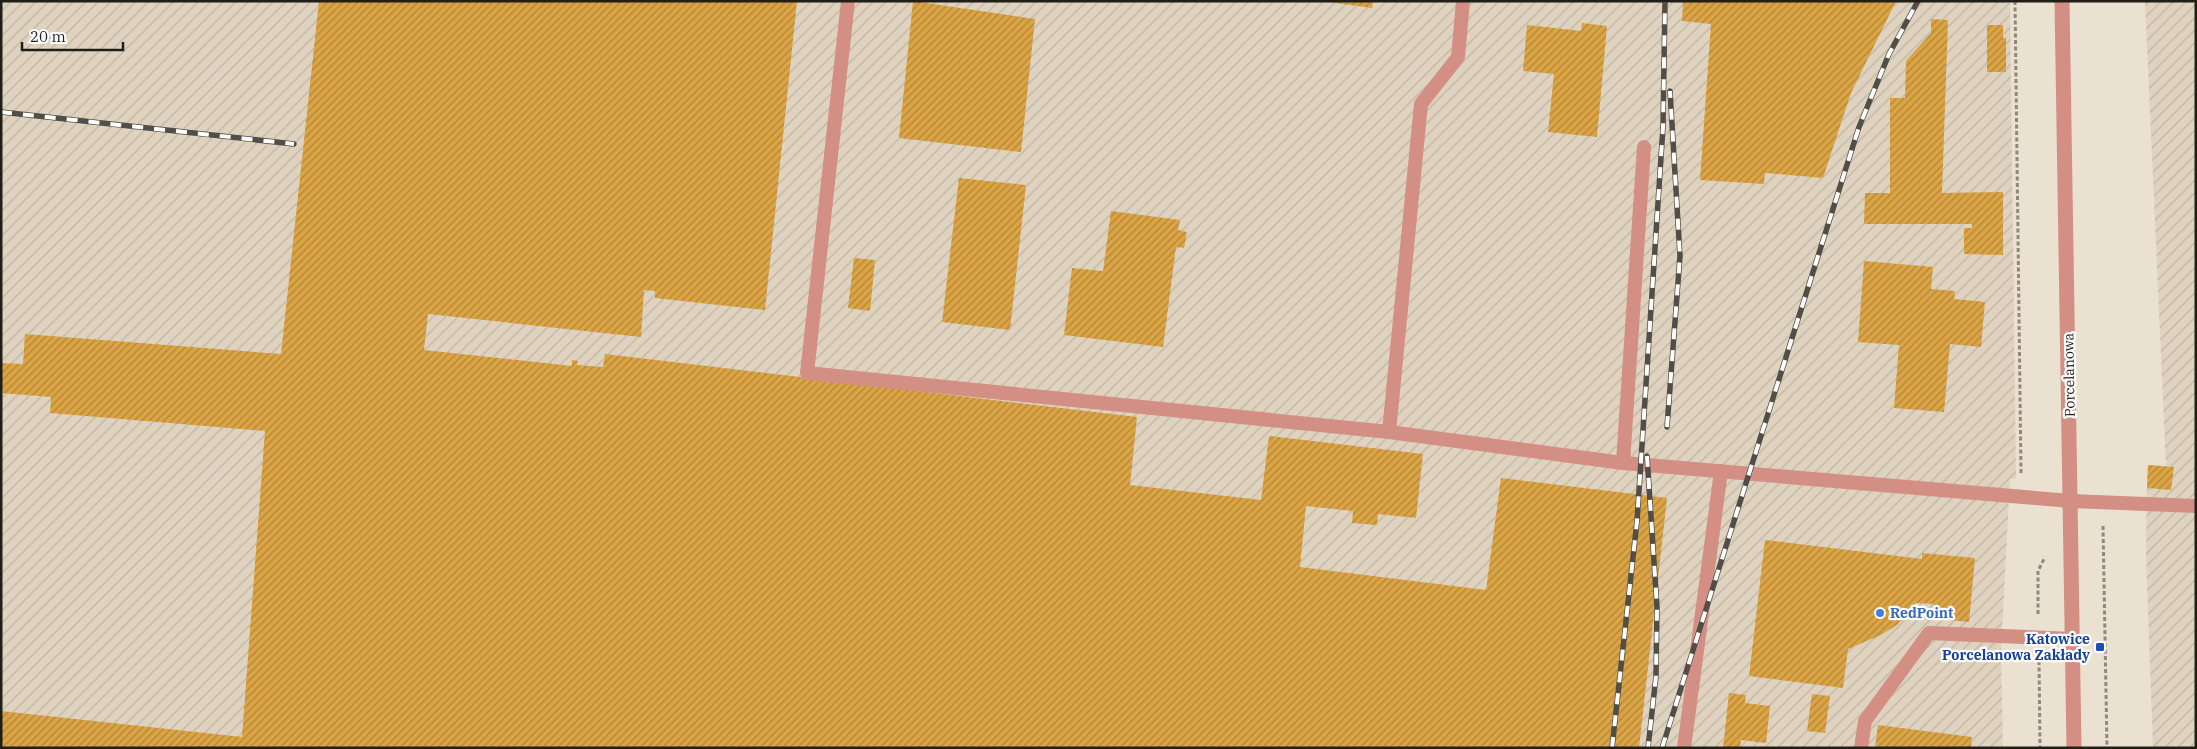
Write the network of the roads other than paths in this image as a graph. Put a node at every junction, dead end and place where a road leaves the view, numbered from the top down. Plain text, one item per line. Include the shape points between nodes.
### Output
1 (848, 1) edge
2 (1463, 1) edge
3 (2062, 1) edge
4 (1644, 147) dead end
5 (1389, 432) junction
6 (1623, 463) junction
7 (1720, 471) junction
8 (2071, 501) junction
9 (2196, 506) edge
10 (2072, 639) junction
11 (1684, 748) edge
12 (1861, 748) edge
13 (2074, 748) edge

1 - 5 lane via 807,373
2 - 5 lane via 1458,57 1420,104
3 - 8 street, Porcelanowa
4 - 6 lane
5 - 6 lane
6 - 7 lane
7 - 8 lane
7 - 11 lane
8 - 9 lane
8 - 10 street, Porcelanowa
10 - 12 lane via 1929,633 1865,720
10 - 13 street, Porcelanowa

